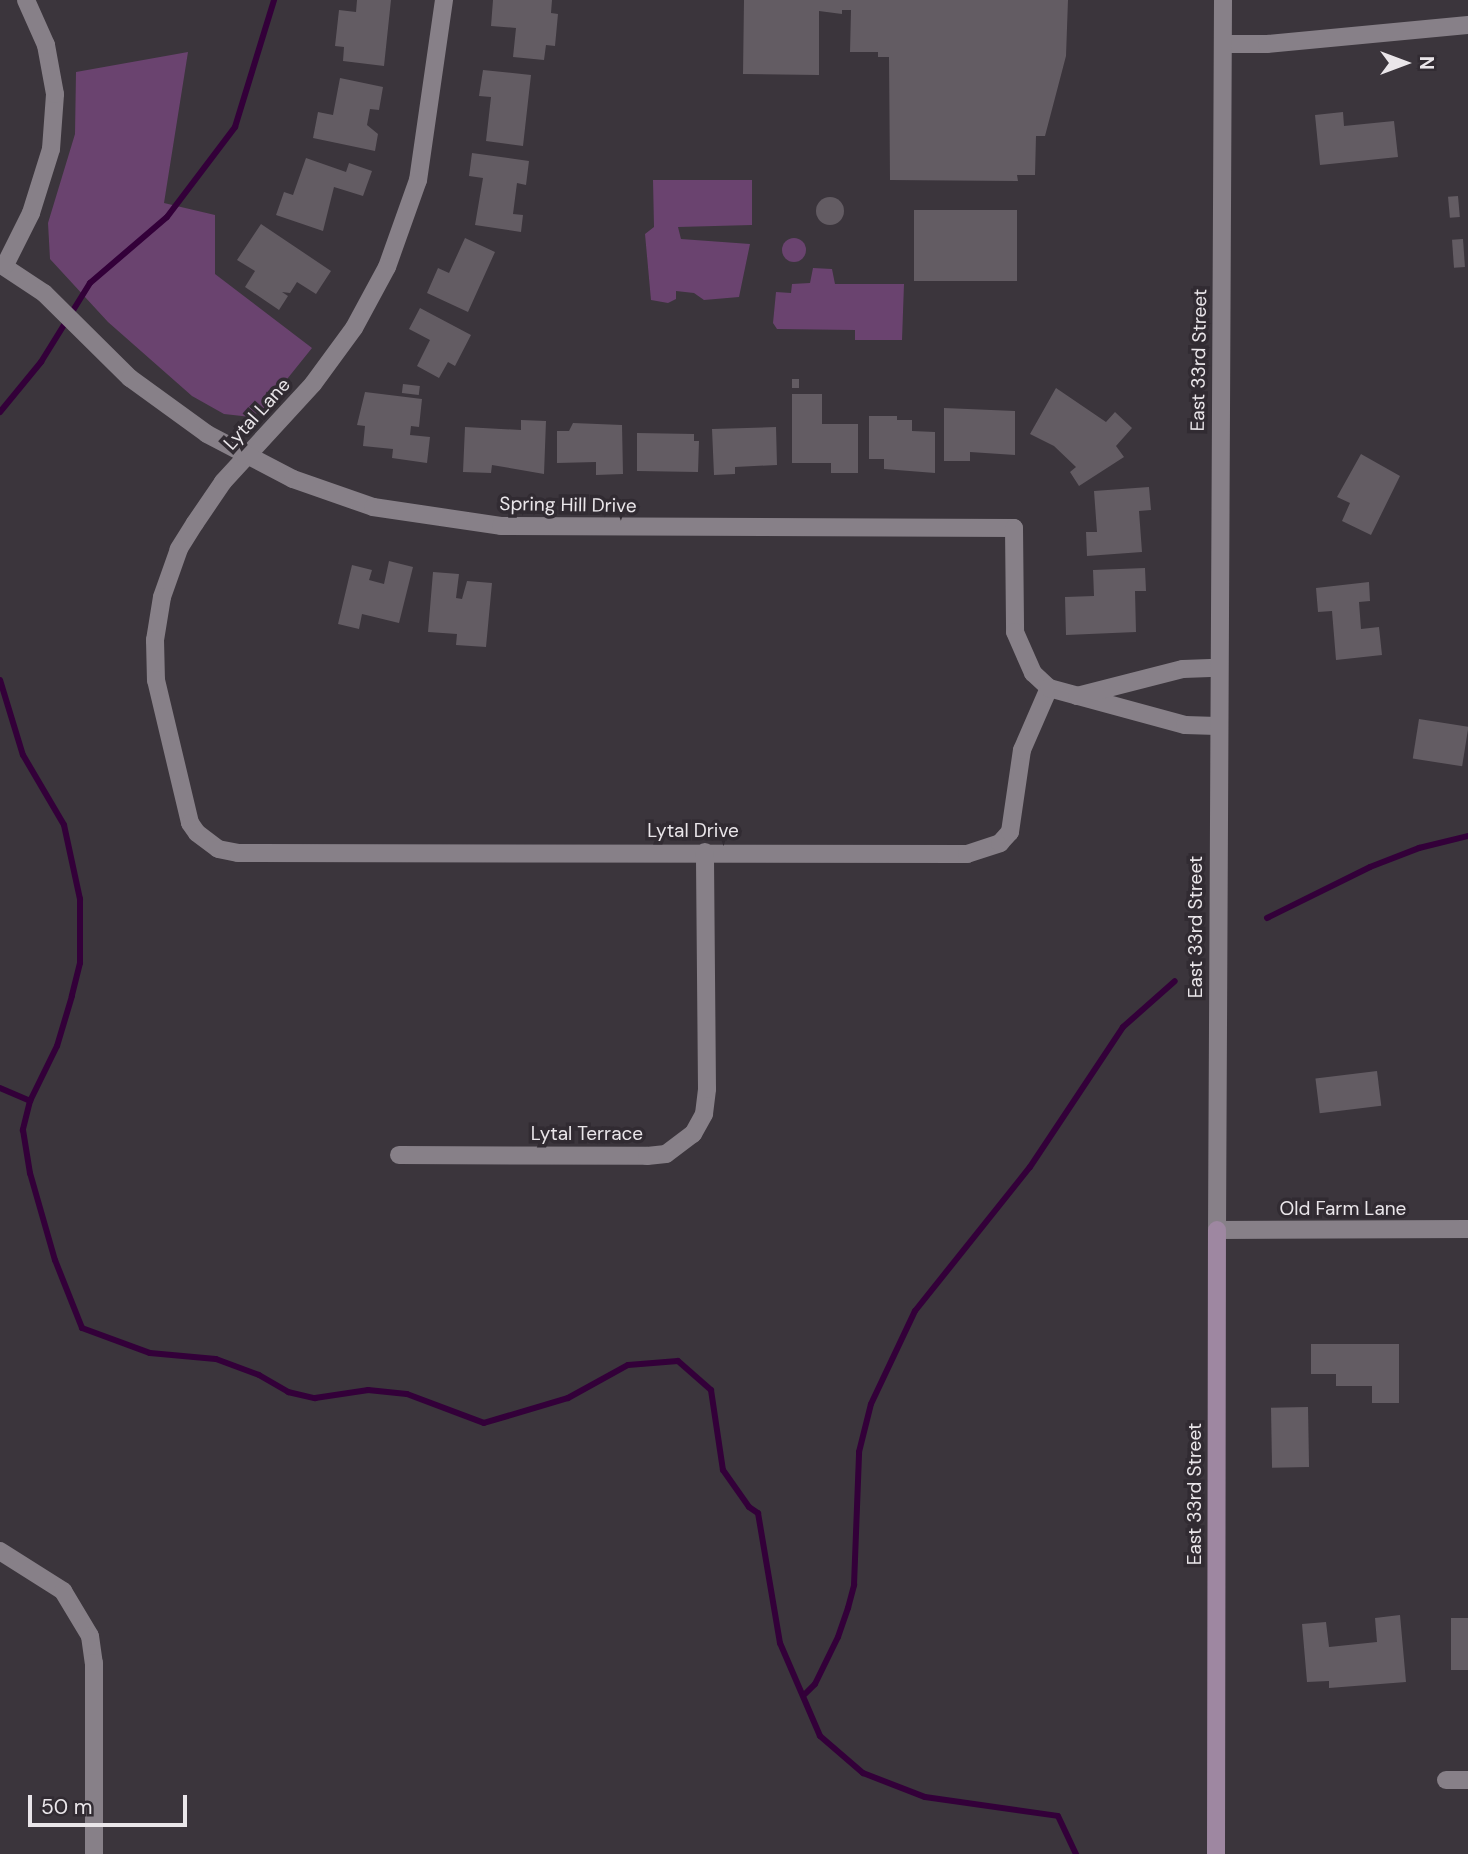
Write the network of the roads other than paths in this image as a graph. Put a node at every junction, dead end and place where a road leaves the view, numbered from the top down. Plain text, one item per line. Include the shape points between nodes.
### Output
1 (26, 0) edge
2 (444, 0) edge
3 (1223, 0) edge
4 (1468, 25) edge
5 (1223, 44) junction
6 (3, 265) edge
7 (247, 457) junction
8 (1217, 668) junction
9 (1049, 688) junction
10 (1077, 696) junction
11 (1217, 726) junction
12 (218, 849) joint
13 (705, 852) junction
14 (400, 1155) dead end
15 (1468, 1229) edge
16 (1217, 1230) junction
17 (0, 1551) edge
18 (1446, 1780) dead end
19 (1468, 1780) edge
20 (94, 1854) edge
21 (1216, 1854) edge

1 - 6 street via 47,45 55,94 51,149 31,212
2 - 7 street, Lytal Lane via 418,180 387,267 354,328 313,384
3 - 5 street, East 33rd Street
4 - 5 street
5 - 8 street, East 33rd Street
6 - 7 street, Spring Hill Drive via 44,293 130,378
7 - 9 street, Spring Hill Drive via 373,507 444,521 501,526 1014,528 1015,632 1032,673
7 - 12 street, Lytal Lane via 223,482 179,549 162,597 155,640 156,680 190,823
8 - 10 street via 1183,669
8 - 11 street, East 33rd Street
9 - 10 street
9 - 13 street, Lytal Drive via 1022,750 1014,780 1013,823 993,847 967,854
10 - 11 street via 1185,725
11 - 16 street, East 33rd Street
12 - 13 street, Lytal Drive
13 - 14 street, Lytal Terrace via 707,1089 704,1114 693,1134 666,1154 647,1156
15 - 16 street, Old Farm Lane
16 - 21 main road, East 33rd Street
17 - 20 street via 47,1579 76,1606 90,1636 94,1663
18 - 19 street

